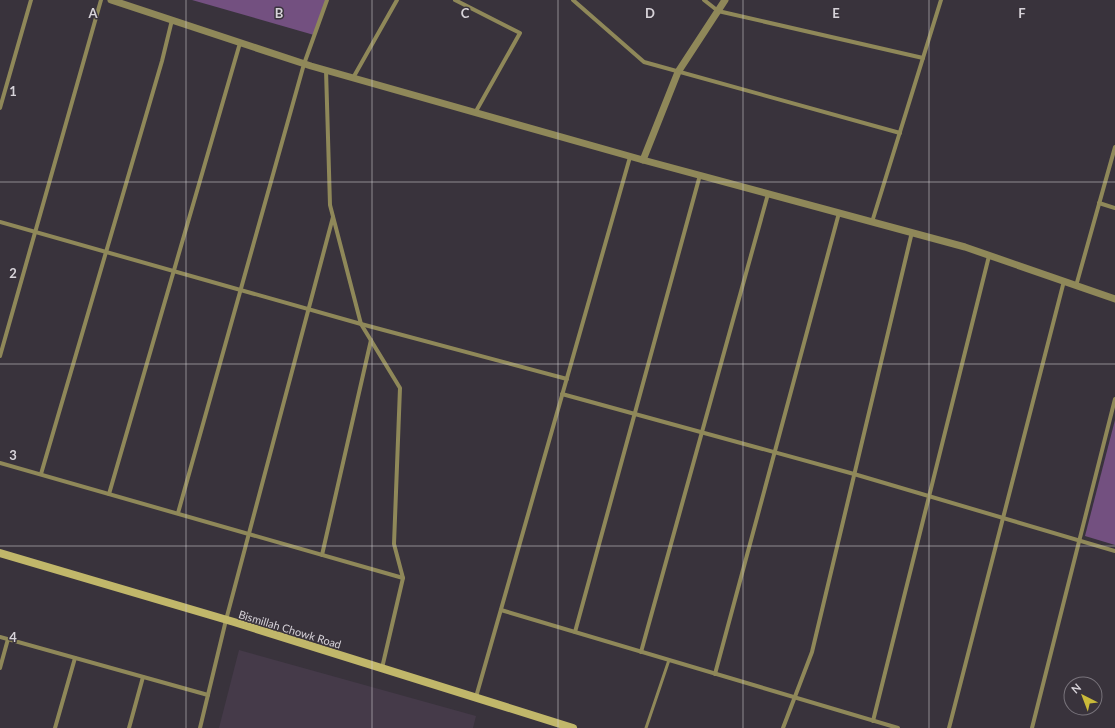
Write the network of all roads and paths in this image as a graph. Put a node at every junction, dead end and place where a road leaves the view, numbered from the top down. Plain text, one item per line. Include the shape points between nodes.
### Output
1 (31, 0) edge
2 (101, 0) edge
3 (111, 0) edge
4 (327, 0) edge
5 (397, 0) edge
6 (455, 0) edge
7 (573, 0) edge
8 (704, 0) edge
9 (725, 0) edge
10 (941, 0) edge
11 (718, 11) junction
12 (172, 20) junction
13 (240, 43) junction
14 (924, 58) junction
15 (304, 64) junction
16 (326, 70) junction
17 (678, 72) junction
18 (353, 78) junction
19 (0, 108) edge
20 (476, 113) junction
21 (900, 133) junction
22 (1115, 147) edge
23 (630, 157) junction
24 (643, 160) junction
25 (700, 175) junction
26 (768, 194) junction
27 (1099, 203) junction
28 (1115, 208) edge
29 (839, 213) junction
30 (333, 217) junction
31 (0, 222) edge
32 (872, 222) junction
33 (35, 232) junction
34 (912, 232) junction
35 (106, 252) junction
36 (989, 256) junction
37 (173, 271) junction
38 (1064, 282) junction
39 (1076, 286) junction
40 (241, 290) junction
41 (1115, 299) edge
42 (308, 310) junction
43 (361, 324) junction
44 (371, 340) junction
45 (0, 356) edge
46 (567, 379) junction
47 (562, 394) junction
48 (1115, 399) edge
49 (635, 414) junction
50 (702, 432) junction
51 (774, 452) junction
52 (0, 463) edge
53 (41, 474) junction
54 (854, 474) junction
55 (109, 494) junction
56 (929, 496) junction
57 (178, 514) junction
58 (1003, 518) junction
59 (248, 534) junction
60 (1079, 541) junction
61 (1115, 551) edge
62 (0, 553) edge
63 (322, 555) junction
64 (403, 578) junction
65 (501, 610) junction
66 (226, 620) junction
67 (575, 632) junction
68 (0, 637) edge
69 (8, 639) junction
70 (641, 652) junction
71 (75, 658) junction
72 (669, 660) junction
73 (0, 668) edge
74 (382, 669) junction
75 (715, 674) junction
76 (143, 677) junction
77 (208, 695) junction
78 (476, 698) junction
79 (795, 698) junction
80 (873, 720) junction
81 (55, 728) edge
82 (129, 728) edge
83 (200, 728) edge
84 (573, 728) edge
85 (646, 728) edge
86 (784, 728) edge
87 (898, 728) edge
88 (949, 728) edge
89 (1032, 728) edge

1 - 19 street
2 - 33 street
3 - 12 street
4 - 15 street
5 - 18 street
6 - 20 street via 520,33
7 - 17 street via 644,62
8 - 11 street
9 - 11 street
10 - 14 street
11 - 14 street
11 - 17 street
12 - 13 street
12 - 35 street
13 - 15 street
13 - 37 street
14 - 21 street
15 - 16 street
15 - 40 street
16 - 18 street
16 - 30 street via 330,205
17 - 21 street
17 - 24 street
18 - 20 street
20 - 23 street
21 - 32 street
22 - 27 street
23 - 24 street
23 - 46 street
24 - 25 street
25 - 26 street
25 - 49 street
26 - 29 street
26 - 50 street
27 - 28 street
27 - 39 street
29 - 32 street
29 - 51 street
30 - 42 street
30 - 43 street
31 - 33 street
32 - 34 street
33 - 35 street
33 - 45 street
34 - 36 street
34 - 54 street
35 - 37 street
35 - 53 street
36 - 38 street
36 - 56 street
37 - 40 street
37 - 55 street
38 - 39 street
38 - 58 street
39 - 41 street
40 - 42 street
40 - 57 street
42 - 43 street
42 - 59 street
43 - 44 street
43 - 46 street
44 - 63 street
44 - 64 street via 400,388 394,544
46 - 47 street
47 - 49 street
47 - 65 street
48 - 60 street
49 - 50 street
49 - 67 street
50 - 51 street
50 - 70 street
51 - 54 street
51 - 75 street
52 - 53 street
53 - 55 street
54 - 56 street
54 - 79 street via 812,652
55 - 57 street
56 - 58 street
56 - 80 street
57 - 59 street
58 - 60 street
58 - 88 street
59 - 63 street
59 - 66 street
60 - 61 street
60 - 89 street
62 - 66 main road, Bismillah Chowk Road
63 - 64 street
64 - 74 street
65 - 67 street
65 - 78 street
66 - 74 main road, Bismillah Chowk Road
66 - 77 street
67 - 70 street
68 - 69 street
69 - 71 street
69 - 73 street
70 - 72 street
71 - 76 street
71 - 81 street
72 - 75 street
72 - 85 lane
74 - 78 main road, Bismillah Chowk Road
75 - 79 street
76 - 77 street
76 - 82 street
77 - 83 street
78 - 84 main road, Bismillah Chowk Road
79 - 80 street
79 - 86 street
80 - 87 street

